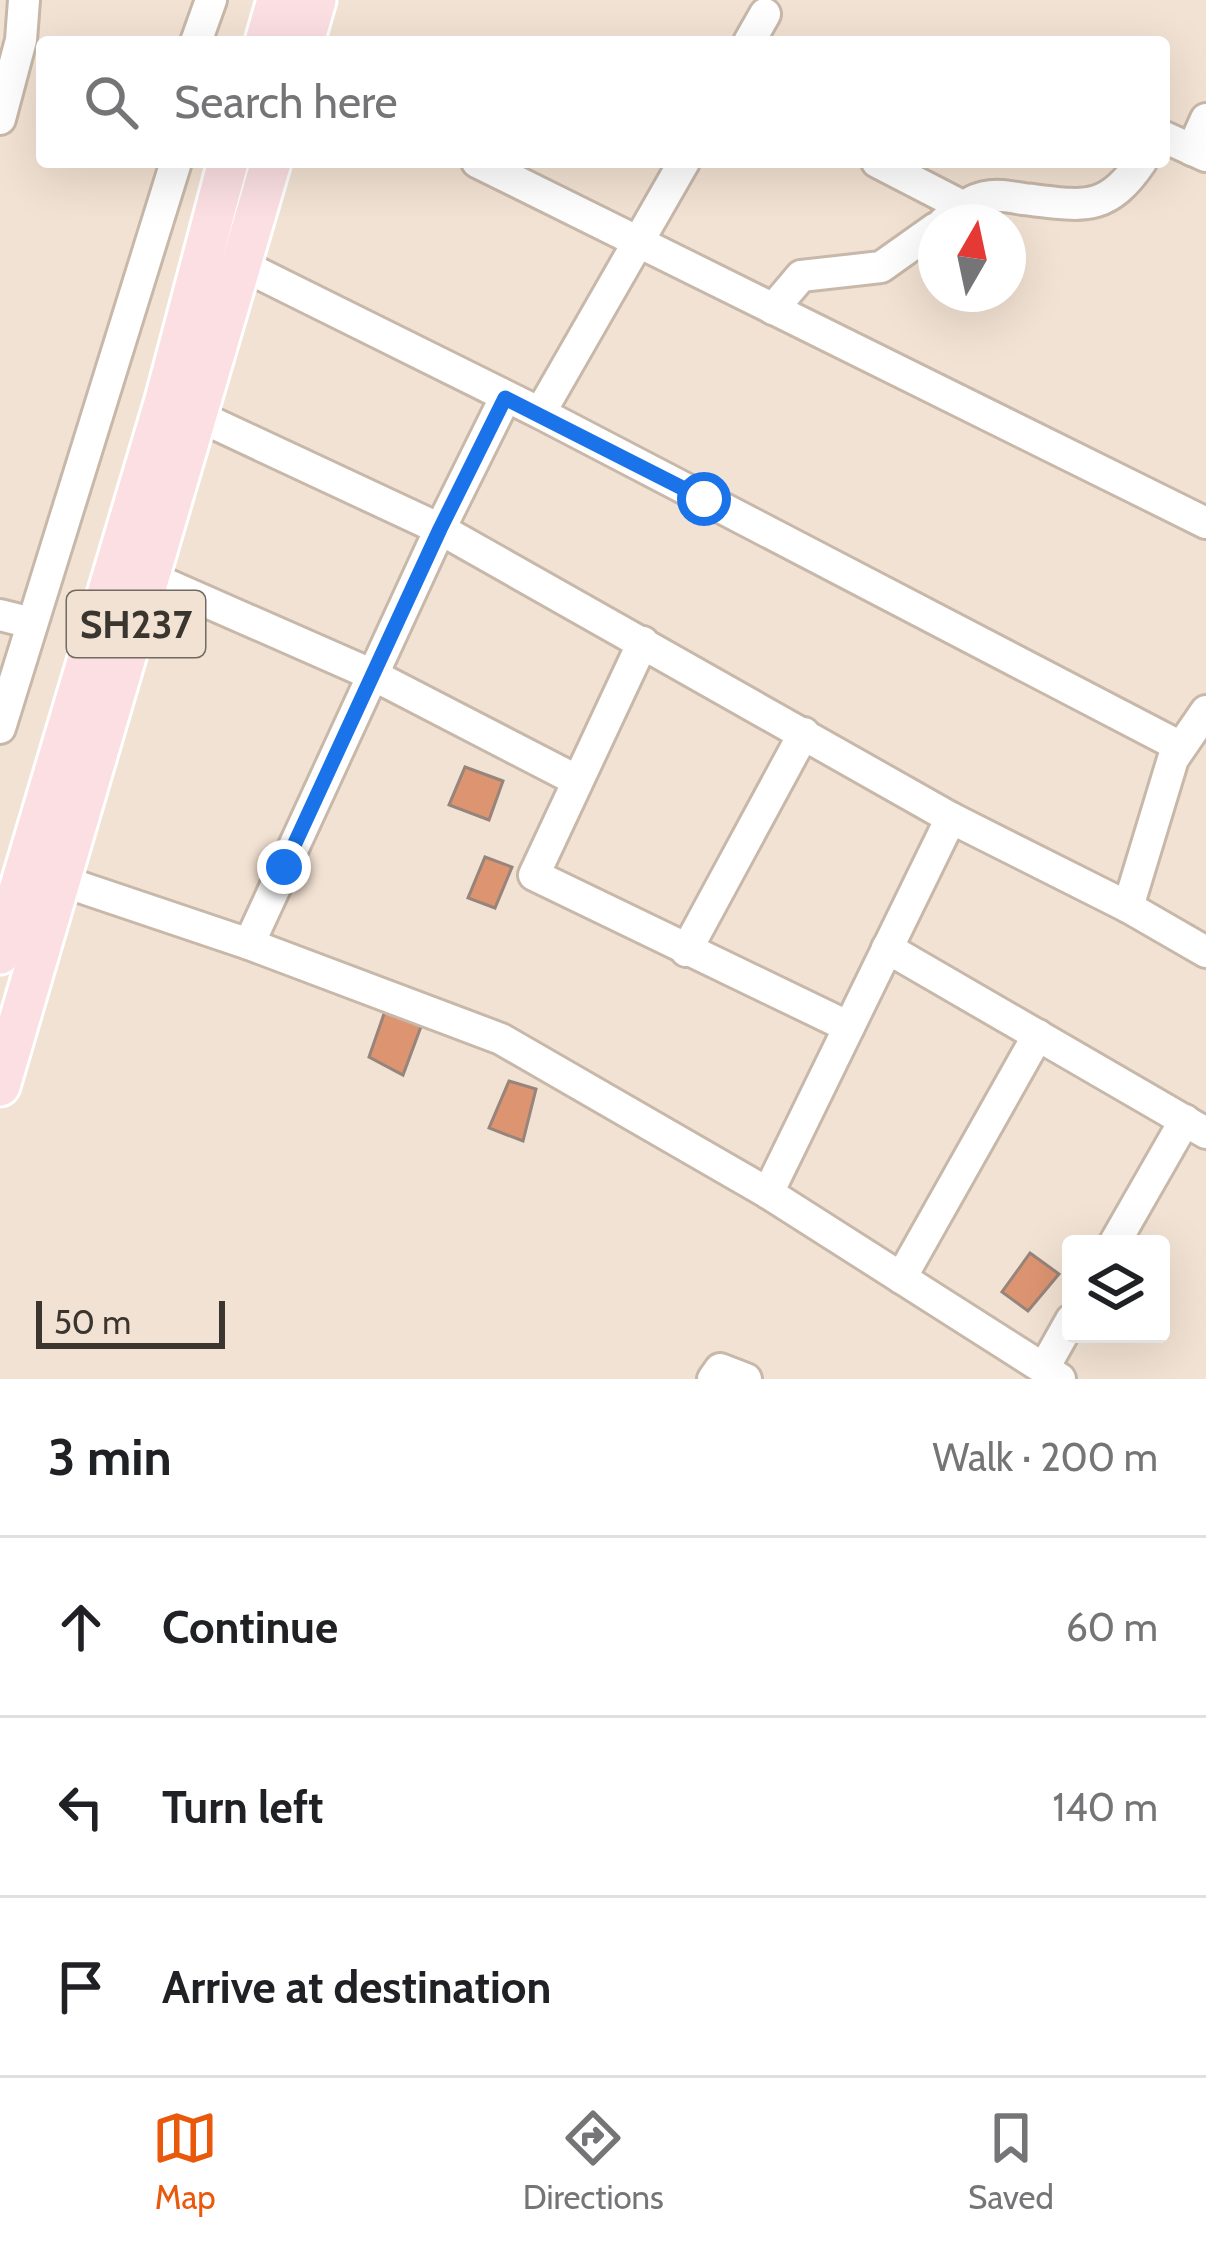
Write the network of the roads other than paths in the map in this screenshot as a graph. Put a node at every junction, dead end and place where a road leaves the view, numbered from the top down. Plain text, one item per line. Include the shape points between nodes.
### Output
1 (211, 0) edge
2 (277, 0) edge
3 (316, 0) edge
4 (16, 2) edge
5 (765, 14) dead end
6 (198, 36) edge
7 (267, 36) edge
8 (306, 36) edge
9 (752, 36) edge
10 (31, 43) edge
11 (0, 119) edge
12 (1206, 119) edge
13 (1170, 139) edge
14 (1199, 153) edge
15 (174, 168) edge
16 (226, 168) edge
17 (269, 168) edge
18 (489, 168) edge
19 (681, 168) edge
20 (886, 168) edge
21 (1137, 168) edge
22 (939, 204) edge
23 (975, 204) edge
24 (918, 241) edge
25 (640, 244) junction
26 (242, 265) junction
27 (773, 309) junction
28 (505, 398) junction
29 (540, 413) junction
30 (196, 415) junction
31 (1206, 524) edge
32 (440, 529) junction
33 (150, 577) junction
34 (0, 615) edge
35 (32, 623) junction
36 (643, 643) junction
37 (373, 675) junction
38 (1206, 711) edge
39 (0, 728) edge
40 (804, 734) junction
41 (1179, 746) junction
42 (576, 780) junction
43 (950, 818) junction
44 (59, 880) junction
45 (1128, 907) junction
46 (2, 936) edge
47 (249, 944) junction
48 (887, 948) junction
49 (686, 951) junction
50 (1206, 952) edge
51 (849, 1027) junction
52 (1038, 1035) junction
53 (0, 1086) edge
54 (1195, 1126) edge
55 (768, 1193) junction
56 (1120, 1235) edge
57 (901, 1278) junction
58 (1063, 1343) edge
59 (1052, 1374) edge
60 (713, 1379) edge
61 (746, 1379) edge

1 - 6 street
2 - 7 main road
3 - 8 main road
4 - 10 street
5 - 9 street
10 - 11 street
12 - 14 street
13 - 14 street
15 - 35 street
16 - 46 main road, SH237 via 165,400
17 - 26 main road, SH237
18 - 25 street
19 - 25 street
20 - 22 street
21 - 23 street via 1105,200 993,195
24 - 27 street via 880,267 801,276
25 - 27 street
25 - 29 street
26 - 28 street
26 - 30 main road, SH237
27 - 31 street
28 - 29 street
28 - 32 street
29 - 41 street
30 - 32 street
30 - 33 main road, SH237
32 - 36 street
32 - 37 street
33 - 37 street
33 - 44 main road, SH237
34 - 35 street
35 - 39 street
36 - 40 street
36 - 42 street
37 - 42 street
37 - 47 street
38 - 41 street
40 - 43 street
40 - 49 street
41 - 45 street
42 - 49 street via 534,875
43 - 45 street
43 - 48 street
44 - 47 street
44 - 53 main road, SH237
45 - 50 street
47 - 55 street via 481,1030
48 - 51 street
48 - 52 street
49 - 51 street
51 - 55 street
52 - 54 street
52 - 57 street
54 - 56 street
55 - 57 street
57 - 59 street
58 - 59 street
60 - 61 street via 720,1369

